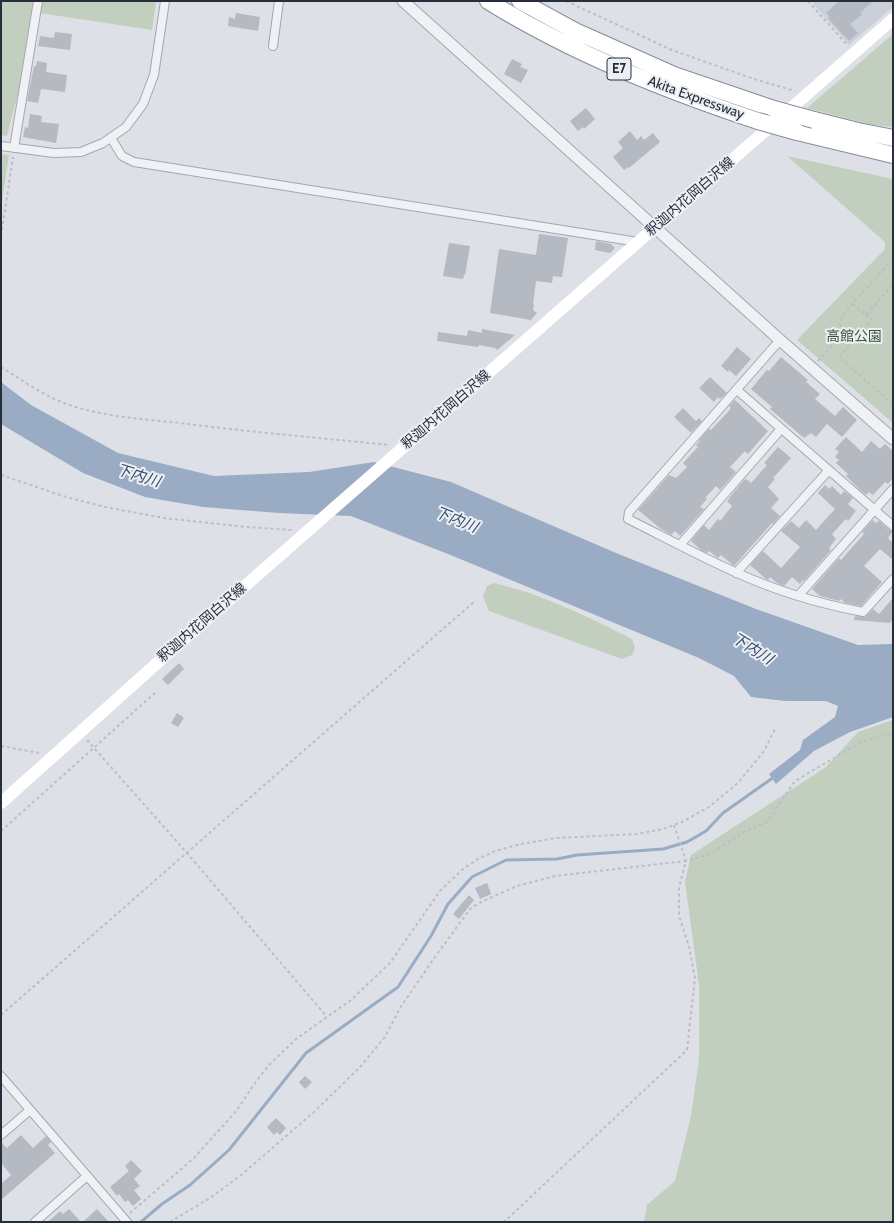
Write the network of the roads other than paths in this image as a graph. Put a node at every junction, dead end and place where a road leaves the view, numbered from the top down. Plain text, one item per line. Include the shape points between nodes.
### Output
1 (38, 1) edge
2 (165, 1) edge
3 (279, 1) edge
4 (403, 1) edge
5 (488, 1) edge
6 (520, 1) edge
7 (893, 19) edge
8 (273, 46) dead end
9 (111, 138) junction
10 (893, 138) edge
11 (1, 146) edge
12 (14, 148) junction
13 (893, 155) edge
14 (655, 228) junction
15 (638, 242) junction
16 (780, 340) junction
17 (737, 390) junction
18 (781, 429) junction
19 (893, 439) edge
20 (829, 470) junction
21 (893, 489) edge
22 (875, 510) junction
23 (893, 526) edge
24 (680, 545) junction
25 (736, 573) junction
26 (893, 580) edge
27 (798, 596) junction
28 (1, 803) edge
29 (1, 1076) edge
30 (30, 1110) junction
31 (1, 1136) edge
32 (88, 1176) junction
33 (124, 1221) edge
34 (35, 1222) edge

1 - 12 street
2 - 9 street via 154,75 143,104 126,127
3 - 8 street
4 - 14 street
5 - 13 highway, Akita Expressway / E7, bridge via 538,29 624,71 670,90 758,121
6 - 10 highway, Akita Expressway / E7, bridge via 575,31 674,75 774,109
7 - 14 main road, 釈迦内花岡白沢線
9 - 12 street via 81,152 54,153
9 - 15 street via 122,156 134,162
11 - 12 street
14 - 15 main road, 釈迦内花岡白沢線
14 - 16 street
15 - 28 main road, 釈迦内花岡白沢線
16 - 17 street
16 - 19 street
17 - 18 street
17 - 24 street via 629,512 628,519
18 - 20 street
18 - 24 street
20 - 22 street
20 - 25 street
21 - 22 street
22 - 23 street
22 - 27 street
24 - 25 street
25 - 27 street
26 - 27 street via 863,612
29 - 30 street
30 - 31 street
30 - 32 street
32 - 33 street
32 - 34 street

